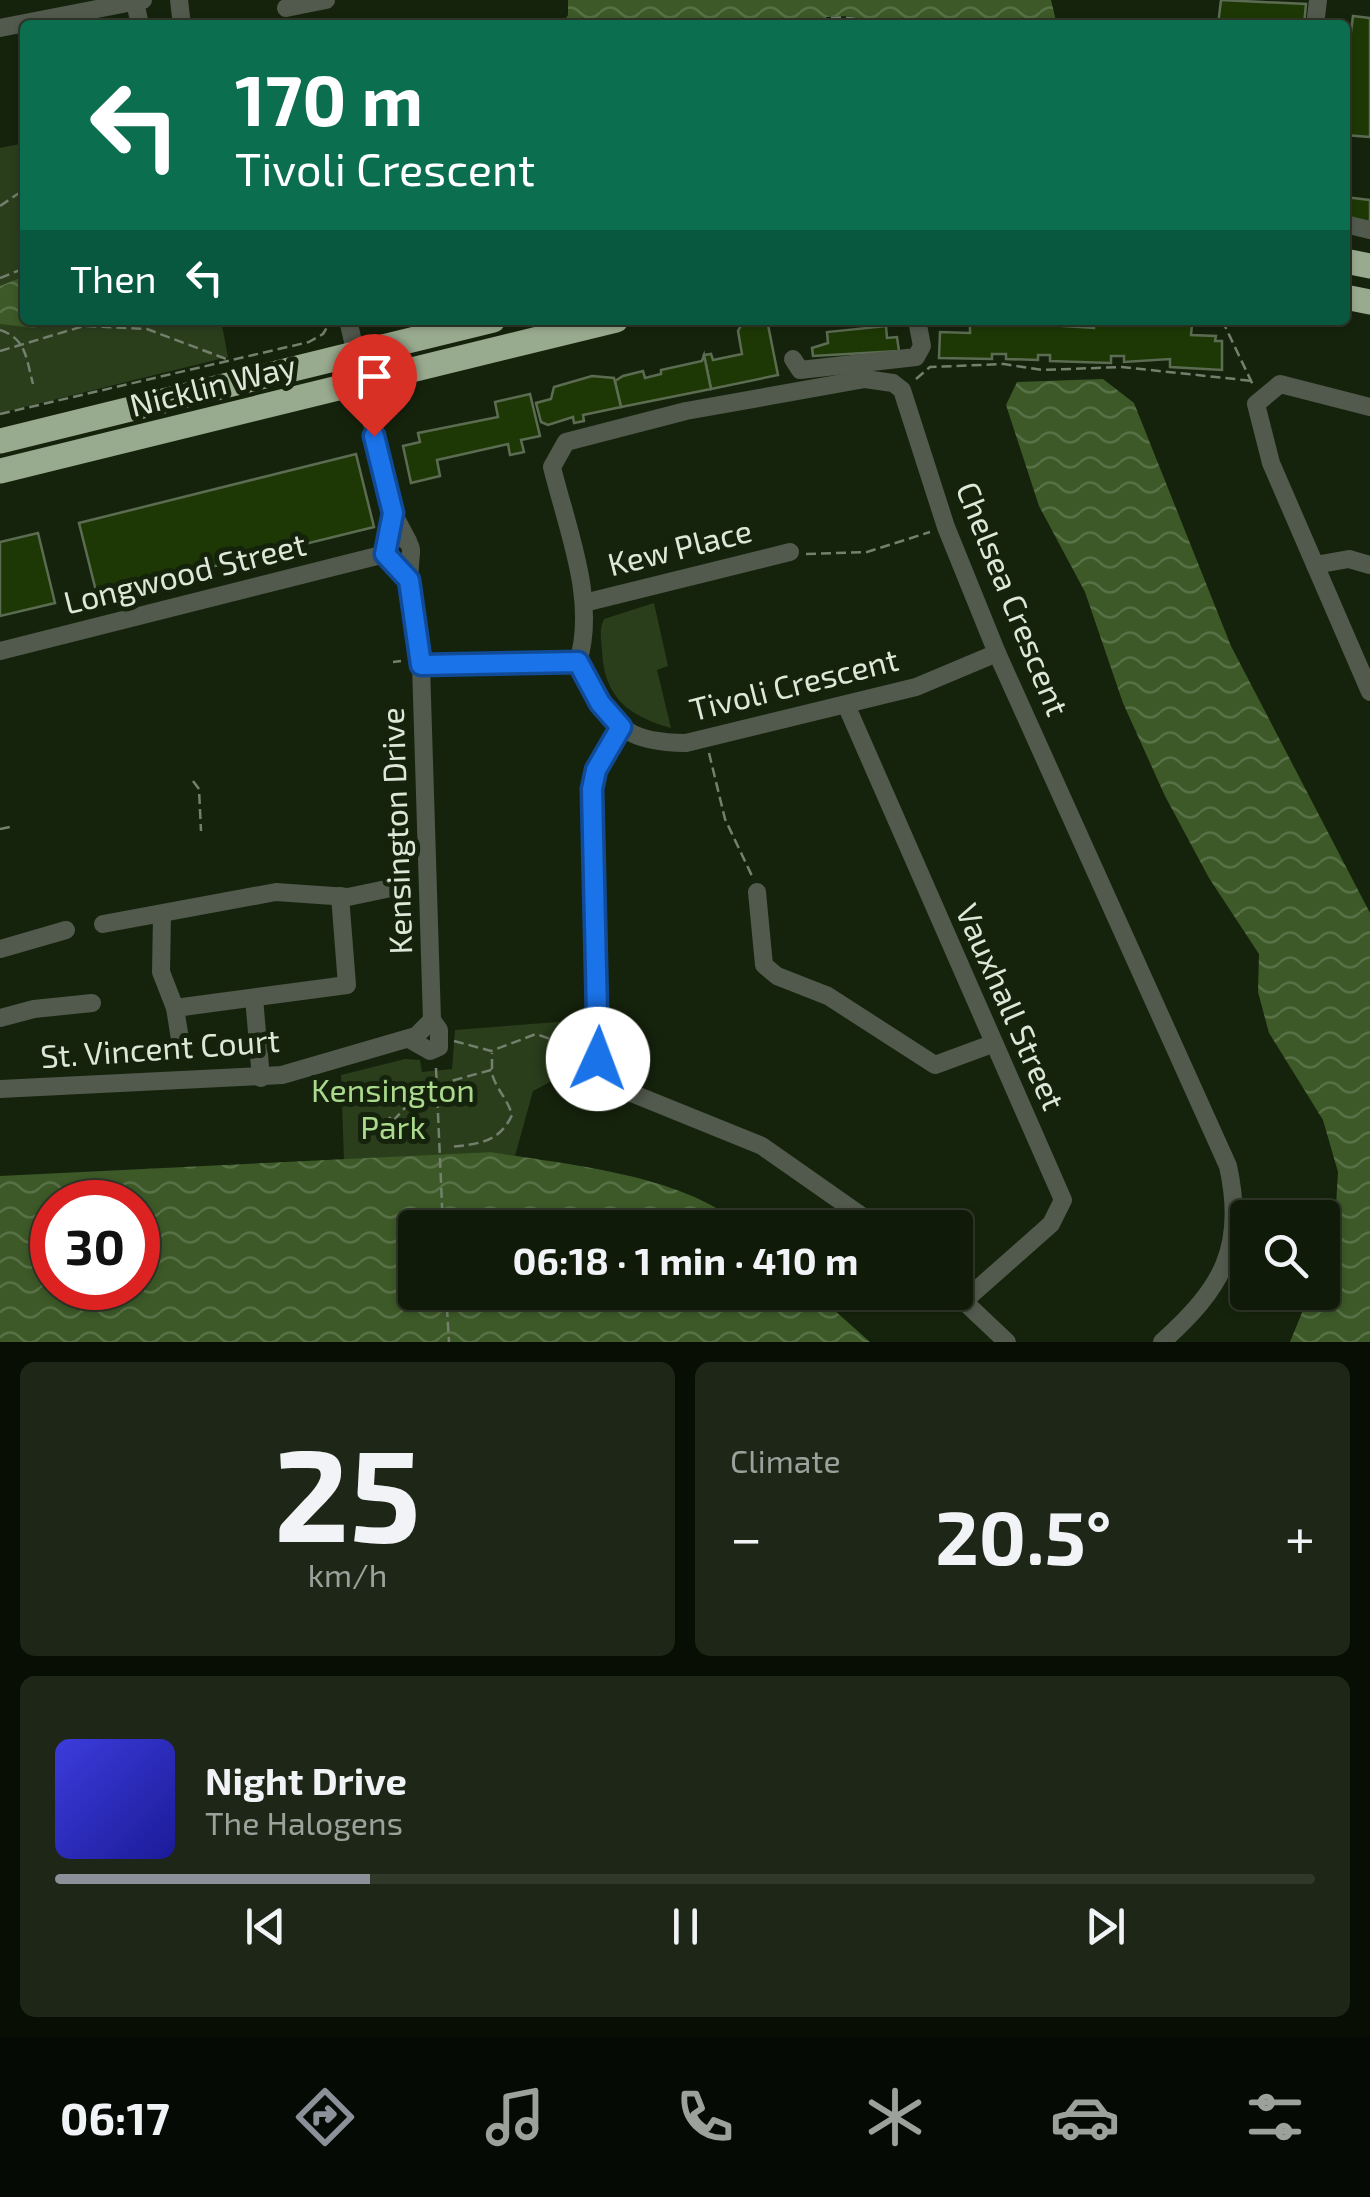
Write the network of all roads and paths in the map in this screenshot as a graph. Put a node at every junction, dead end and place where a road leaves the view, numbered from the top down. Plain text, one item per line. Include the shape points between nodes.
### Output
1 (326, 0) edge
2 (139, 1) edge
3 (286, 11) edge
4 (41, 20) edge
5 (813, 20) edge
6 (863, 20) edge
7 (335, 325) edge
8 (343, 325) edge
9 (472, 325) edge
10 (596, 325) edge
11 (918, 325) edge
12 (1224, 325) edge
13 (84, 326) joint
14 (0, 330) edge
15 (23, 344) junction
16 (0, 351) edge
17 (355, 353) junction
18 (793, 359) dead end
19 (231, 360) junction
20 (1253, 382) junction
21 (361, 383) junction
22 (32, 384) dead end
23 (902, 390) junction
24 (1256, 404) junction
25 (1370, 407) edge
26 (0, 414) edge
27 (0, 441) edge
28 (0, 471) edge
29 (946, 527) junction
30 (398, 550) junction
31 (790, 552) joint
32 (1370, 564) edge
33 (1315, 565) junction
34 (584, 603) junction
35 (0, 651) edge
36 (997, 653) junction
37 (401, 661) dead end
38 (393, 662) dead end
39 (578, 662) junction
40 (421, 665) junction
41 (1370, 692) edge
42 (847, 706) junction
43 (621, 727) junction
44 (705, 739) junction
45 (193, 782) dead end
46 (14, 826) dead end
47 (0, 829) edge
48 (201, 831) dead end
49 (391, 888) dead end
50 (757, 892) joint
51 (340, 896) junction
52 (162, 915) junction
53 (103, 924) dead end
54 (66, 930) dead end
55 (0, 948) edge
56 (254, 998) junction
57 (92, 1003) dead end
58 (176, 1008) junction
59 (0, 1018) edge
60 (432, 1020) joint
61 (180, 1040) dead end
62 (452, 1040) dead end
63 (992, 1044) junction
64 (491, 1052) junction
65 (598, 1059) junction
66 (436, 1068) dead end
67 (491, 1070) junction
68 (261, 1078) junction
69 (436, 1087) junction
70 (0, 1089) edge
71 (389, 1117) dead end
72 (449, 1147) dead end
73 (442, 1210) edge
74 (853, 1210) edge
75 (973, 1286) edge
76 (447, 1310) edge
77 (973, 1310) edge
78 (449, 1342) edge
79 (1007, 1342) edge
80 (1162, 1342) edge

1 - 3 street
2 - 4 street
5 - 6 path
7 - 19 path via 309,342
8 - 17 street, Kensington Drive
9 - 17 highway, Nicklin Way
10 - 21 highway, Nicklin Way
11 - 18 street via 922,346 916,357 800,370
12 - 20 path
13 - 15 path
13 - 19 path via 148,328
14 - 15 path
15 - 16 path
15 - 22 path
17 - 21 street, Kensington Drive
17 - 27 highway, Nicklin Way
19 - 26 path
20 - 23 path via 1122,367 1042,370 1004,364 930,366
20 - 24 path
21 - 28 highway, Nicklin Way
21 - 30 street, Kensington Drive
23 - 29 street, Chelsea Crescent
23 - 34 street via 865,379 686,411 566,442 552,468
24 - 25 street via 1280,384
24 - 33 street via 1271,463
29 - 31 path via 866,552
29 - 36 street, Chelsea Crescent
30 - 35 street, Longwood Street
30 - 40 street, Kensington Drive
31 - 34 street, Kew Place
32 - 33 street
33 - 41 street
34 - 39 street via 586,637
36 - 42 street, Tivoli Crescent via 916,687
36 - 80 street, Chelsea Crescent via 1228,1166 1235,1227 1228,1258 1202,1306
37 - 38 path
39 - 40 street
39 - 43 street
40 - 60 street, Kensington Drive
42 - 44 street, Tivoli Crescent
42 - 63 street, Vauxhall Street
43 - 44 street, Tivoli Crescent via 659,743
43 - 65 street via 592,789
44 - 50 path via 725,818
45 - 48 path
46 - 47 path
49 - 51 street
50 - 63 street via 759,952 776,976 828,996 935,1065
51 - 52 street via 276,892
51 - 56 street via 347,985
52 - 53 street
52 - 58 street via 161,972
54 - 55 street
56 - 58 street
56 - 68 street
57 - 59 street
58 - 61 street
60 - 68 street, St. Vincent Court via 408,1039
62 - 64 path
63 - 75 street, Vauxhall Street via 1062,1200 1051,1224
64 - 65 path via 536,1034
64 - 67 path
65 - 74 street via 598,1072 609,1084 762,1146
66 - 69 path
67 - 69 path
67 - 72 path via 512,1115 505,1130 486,1143
68 - 70 street, St. Vincent Court
69 - 71 path via 419,1091 394,1123
69 - 73 path
76 - 78 path
77 - 79 street

